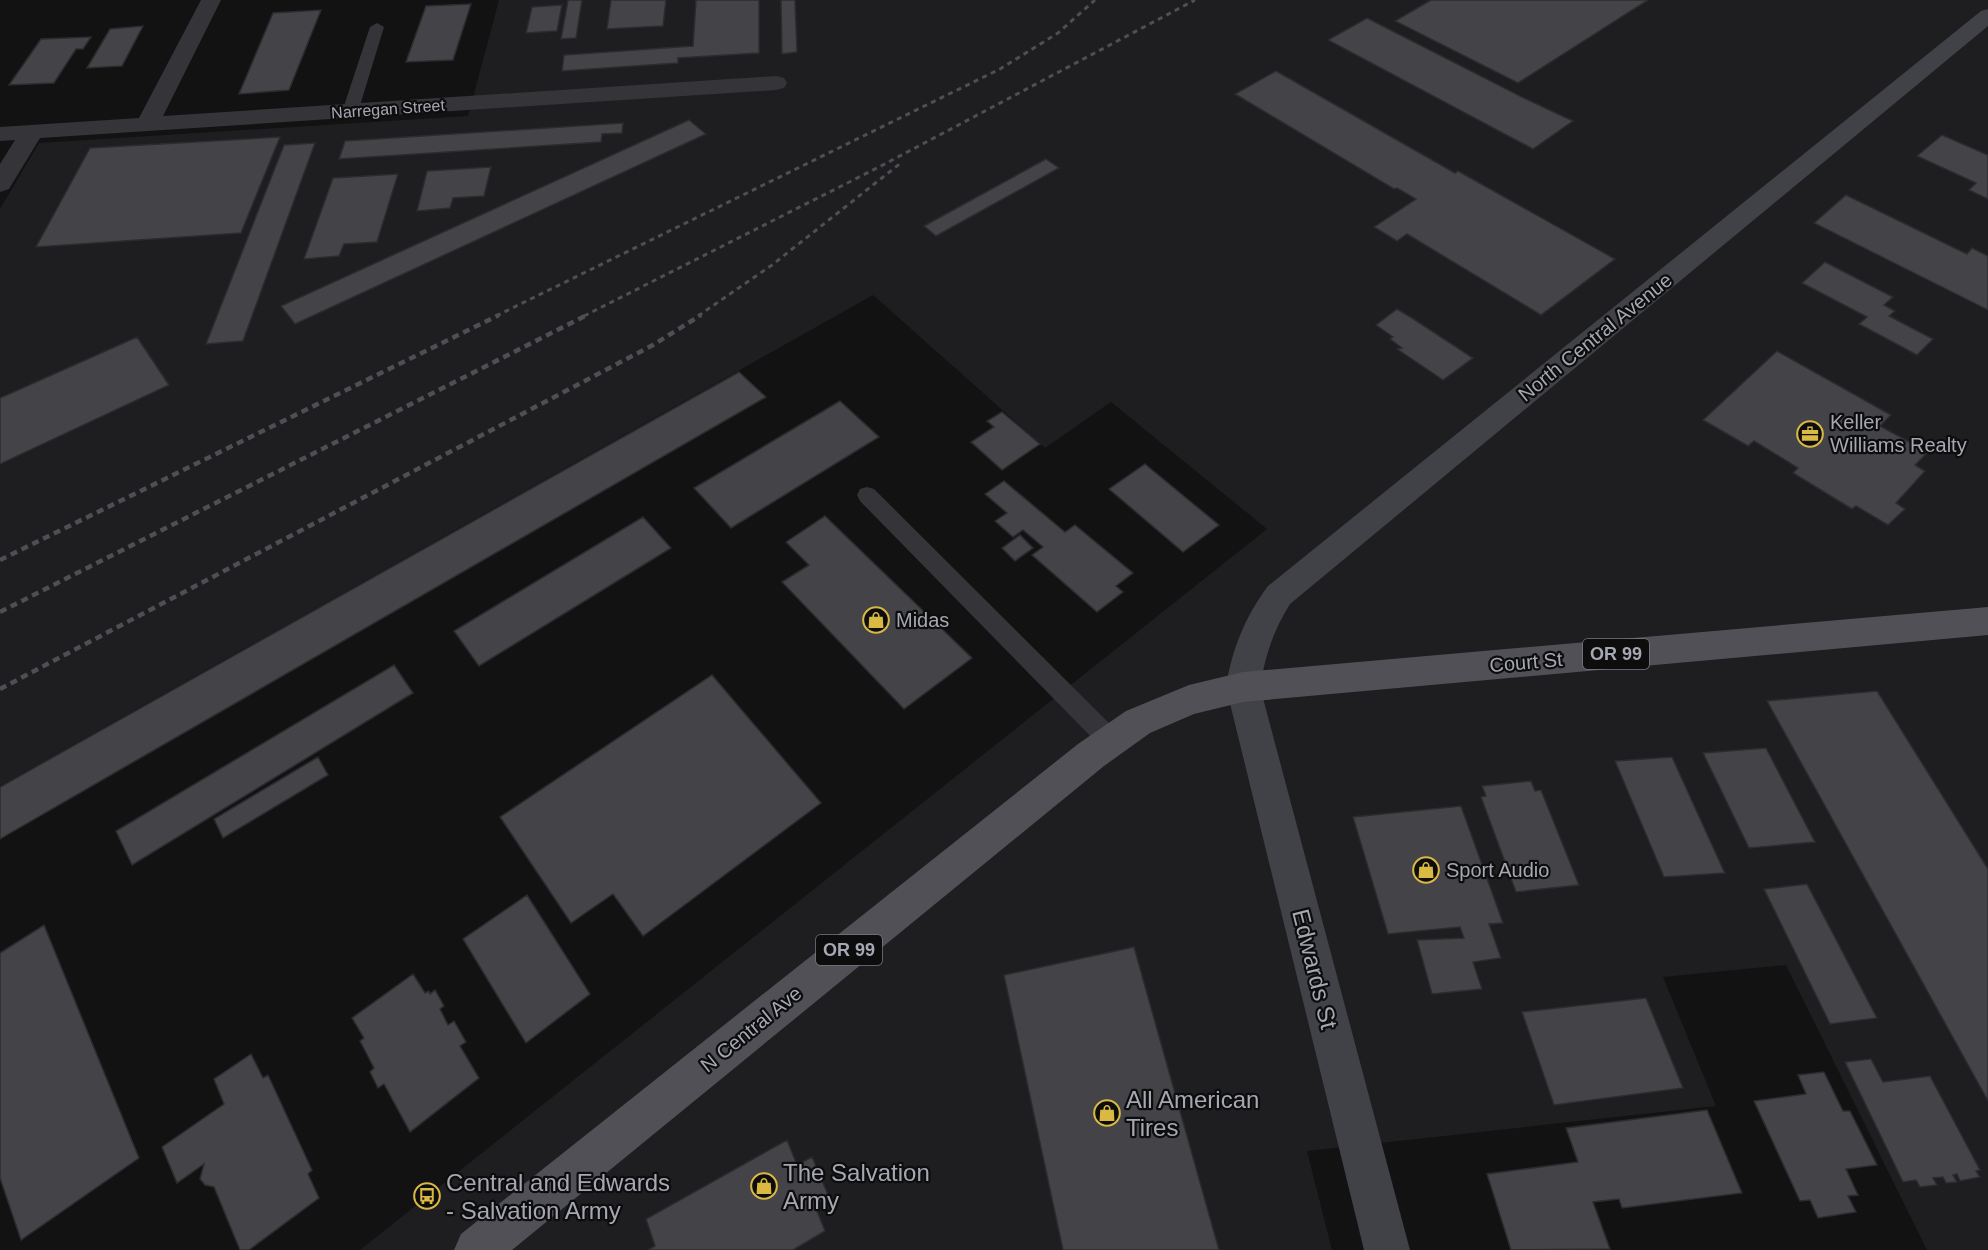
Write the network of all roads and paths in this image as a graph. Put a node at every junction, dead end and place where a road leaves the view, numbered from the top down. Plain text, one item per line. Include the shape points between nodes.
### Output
1 (212, 0) edge
2 (1988, 15) edge
3 (377, 27) dead end
4 (776, 84) dead end
5 (350, 111) junction
6 (147, 125) junction
7 (32, 132) junction
8 (0, 134) edge
9 (0, 184) edge
10 (867, 495) dead end
11 (1988, 621) edge
12 (1243, 687) junction
13 (1111, 741) junction
14 (477, 1250) edge
15 (1387, 1250) edge

1 - 6 street
2 - 12 street, North Central Avenue via 1279,595 1262,619 1249,650
3 - 5 lane
4 - 5 street, Narregan Street
5 - 6 street, Narregan Street
6 - 7 street, Narregan Street
7 - 8 street, Narregan Street
7 - 9 street
10 - 13 lane
11 - 12 main road, Court St / OR 99
12 - 13 main road, N Central Ave / OR 99 via 1189,700 1138,722
12 - 15 street, Edwards St
13 - 14 main road, N Central Ave / OR 99

